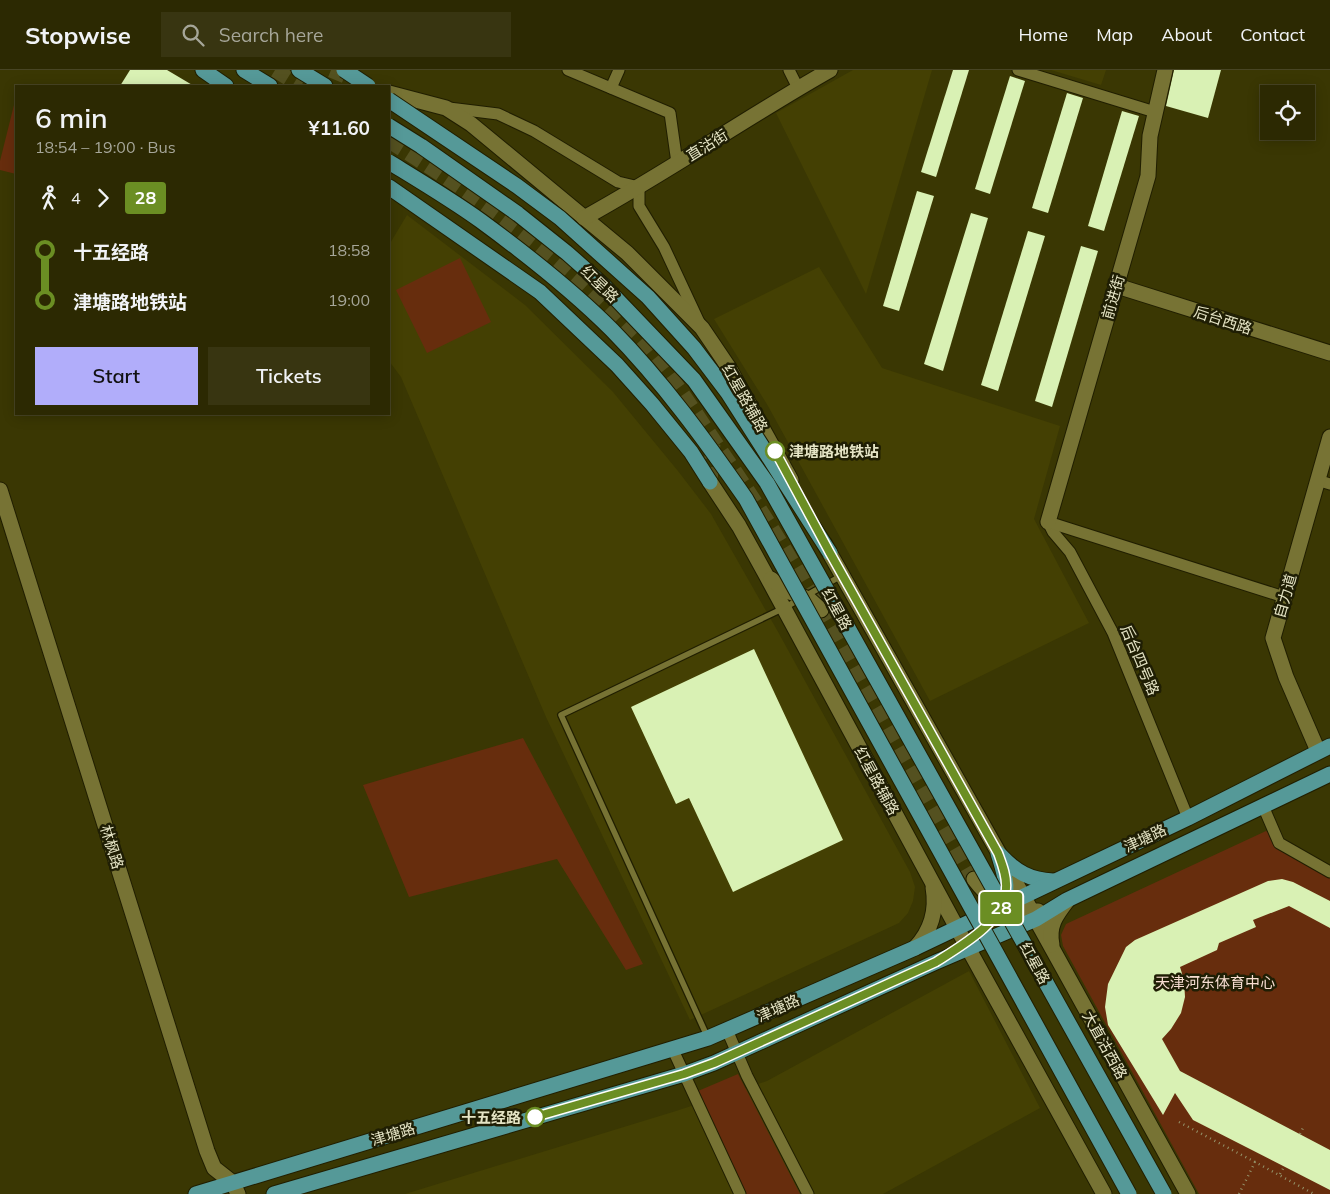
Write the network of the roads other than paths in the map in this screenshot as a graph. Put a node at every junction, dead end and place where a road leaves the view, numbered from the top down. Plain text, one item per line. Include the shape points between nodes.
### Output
1 (203, 70) edge
2 (244, 70) edge
3 (299, 70) edge
4 (344, 70) tunnel mouth
5 (568, 70) edge
6 (619, 70) edge
7 (789, 70) edge
8 (830, 70) edge
9 (1018, 70) edge
10 (1165, 70) edge
11 (225, 85) edge
12 (268, 85) edge
13 (323, 85) edge
14 (366, 85) edge
15 (610, 88) junction
16 (798, 88) junction
17 (390, 93) edge
18 (390, 101) edge
19 (446, 108) junction
20 (1156, 112) junction
21 (390, 127) edge
22 (390, 162) edge
23 (677, 163) junction
24 (639, 187) junction
25 (390, 188) edge
26 (584, 218) junction
27 (1117, 286) junction
28 (702, 328) junction
29 (1330, 353) edge
30 (1330, 437) edge
31 (1324, 482) edge
32 (0, 490) edge
33 (1048, 522) junction
34 (830, 553) junction
35 (766, 575) junction
36 (842, 575) junction
37 (804, 597) junction
38 (1284, 597) junction
39 (784, 608) junction
40 (821, 610) dead end
41 (1324, 748) edge
42 (1330, 774) edge
43 (1263, 806) junction
44 (1188, 818) junction
45 (998, 853) junction
46 (1330, 872) edge
47 (931, 879) junction
48 (974, 880) tunnel mouth
49 (1055, 881) junction
50 (1022, 896) junction
51 (1067, 900) junction
52 (1002, 906) junction
53 (1034, 916) junction
54 (957, 928) junction
55 (967, 946) junction
56 (915, 948) junction
57 (1053, 952) junction
58 (727, 1030) junction
59 (708, 1038) junction
60 (673, 1050) junction
61 (738, 1053) junction
62 (684, 1074) junction
63 (236, 1188) edge
64 (196, 1194) edge
65 (274, 1194) edge
66 (740, 1194) edge
67 (808, 1194) edge
68 (1104, 1194) edge
69 (1129, 1194) edge
70 (1164, 1194) edge
71 (1188, 1194) edge

1 - 11 main road
2 - 12 main road
3 - 13 main road
4 - 14 main road, bridge
5 - 15 street
6 - 15 street
7 - 16 street
8 - 16 main road, 直沽街
9 - 20 street
10 - 20 main road, 前进街
15 - 23 street via 670,113
16 - 23 main road, 直沽街
17 - 19 main road, 红星路辅路
18 - 34 main road, bridge via 560,218 648,297 694,348 728,393
19 - 24 street via 498,114 534,131 618,182
19 - 26 main road, 红星路辅路 via 471,124
20 - 27 main road, 前进街 via 1150,136 1148,176
21 - 70 main road, 红星路, bridge via 518,214 567,252 694,380 767,483
22 - 69 main road, 红星路, bridge via 480,221 541,267 611,329 678,404 706,441 746,499
23 - 24 main road, 直沽街
24 - 26 main road, 直沽街
24 - 28 street via 639,206 664,247
25 - 35 main road, 红星路辅路 via 540,292 617,365 691,452
26 - 28 main road, 红星路辅路 via 627,254
27 - 29 main road, 后台西路
27 - 33 main road, 前进街
28 - 34 main road, 红星路辅路 via 729,368
30 - 31 main road, 自力道
31 - 38 main road, 自力道
32 - 63 main road, 林枫路 via 208,1151 214,1168
33 - 38 street
33 - 44 street, 后台四号路 via 1070,552 1113,633
34 - 36 main road, 红星路辅路
35 - 37 main road via 784,590
35 - 39 main road, 红星路辅路
36 - 37 lane
36 - 45 main road, 红星路辅路
37 - 39 lane
37 - 40 main road
38 - 41 main road, 自力道 via 1273,638 1286,677
39 - 47 main road, 红星路辅路
39 - 59 lane via 561,715
41 - 44 main road, 津塘路
42 - 43 main road, 津塘路
43 - 46 street via 1279,843
43 - 51 main road, 津塘路
44 - 49 main road, 津塘路
45 - 49 main road via 1024,875
45 - 50 main road, 红星路辅路
45 - 52 main road via 1006,882
47 - 54 main road, 红星路辅路
47 - 56 main road via 933,916 925,936
48 - 52 main road
49 - 50 main road, 津塘路
50 - 52 main road, 津塘路
50 - 53 main road, 大直沽西路
51 - 53 main road, 津塘路
51 - 57 main road via 1052,925
52 - 53 main road
52 - 54 main road, 津塘路
52 - 55 main road
53 - 55 main road, 津塘路
53 - 57 main road, 大直沽西路
54 - 55 main road, 红星路辅路
54 - 56 main road, 津塘路
55 - 61 main road, 津塘路
55 - 68 main road
56 - 58 main road, 津塘路
57 - 71 main road, 大直沽西路
58 - 59 main road, 津塘路
58 - 61 street
59 - 60 main road, 津塘路
60 - 62 street
60 - 63 main road, 津塘路
61 - 62 main road, 津塘路
61 - 67 street
62 - 65 main road, 津塘路
62 - 66 street
63 - 64 main road, 津塘路

